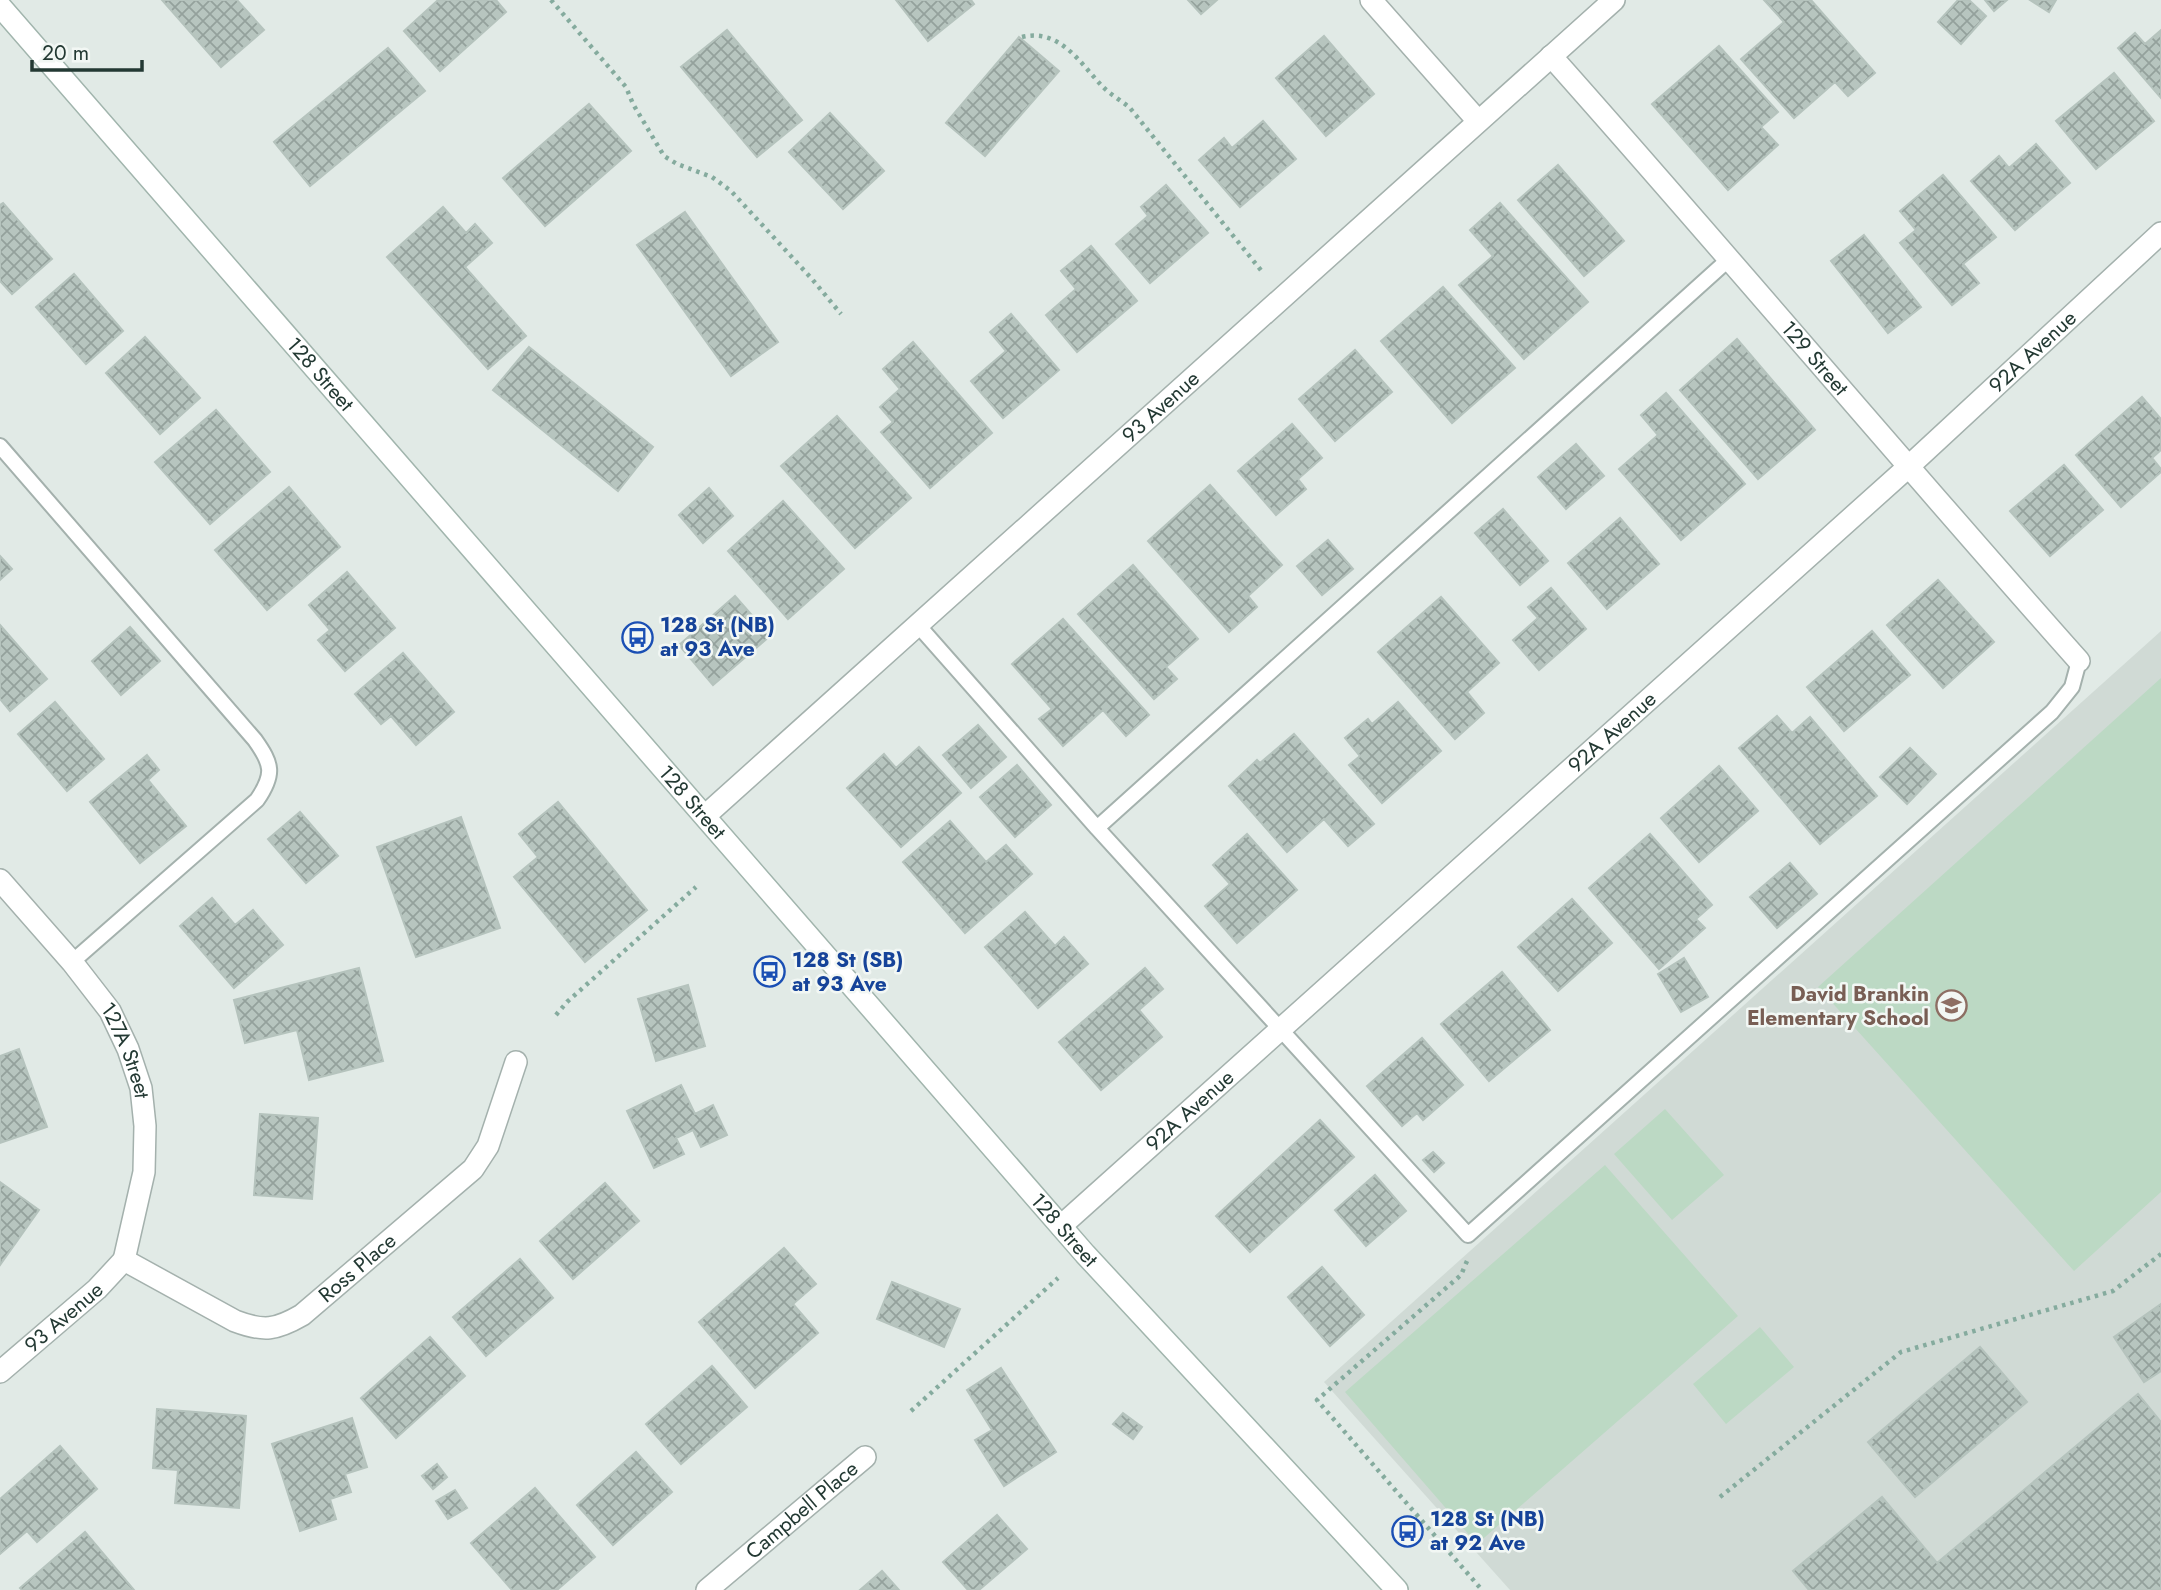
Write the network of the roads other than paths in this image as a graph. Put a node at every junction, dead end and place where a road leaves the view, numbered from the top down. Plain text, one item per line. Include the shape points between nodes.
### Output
1 (1371, 0) edge
2 (1614, 0) edge
3 (0, 6) edge
4 (1551, 56) junction
5 (1478, 121) junction
6 (2161, 233) edge
7 (1729, 258) junction
8 (0, 446) edge
9 (1907, 468) junction
10 (917, 624) junction
11 (2079, 661) joint
12 (706, 815) junction
13 (1097, 828) junction
14 (0, 880) edge
15 (72, 962) junction
16 (1281, 1030) junction
17 (516, 1062) dead end
18 (1061, 1226) junction
19 (124, 1260) junction
20 (0, 1372) edge
21 (865, 1457) dead end
22 (707, 1590) edge
23 (1397, 1590) edge

1 - 5 street
2 - 4 street, 93 Avenue
3 - 12 street, 128 Street
4 - 5 street, 93 Avenue
4 - 7 street, 129 Street
5 - 10 street, 93 Avenue
6 - 9 street, 92A Avenue
7 - 9 street, 129 Street
7 - 13 lane
8 - 15 lane via 255,740 271,769 268,785 257,800
9 - 11 street, 129 Street
9 - 16 street, 92A Avenue
10 - 12 street, 93 Avenue
10 - 13 lane
11 - 16 lane via 2072,687 2052,712 1468,1236
12 - 18 street, 128 Street
13 - 16 lane
14 - 15 street, 127A Street
15 - 19 street, 127A Street via 110,1011 141,1088 144,1172
16 - 18 street, 92A Avenue
17 - 19 street, Ross Place via 488,1146 473,1169 302,1315 284,1325 254,1328 235,1321
18 - 23 street, 128 Street
19 - 20 street, 93 Avenue
21 - 22 street, Campbell Place

